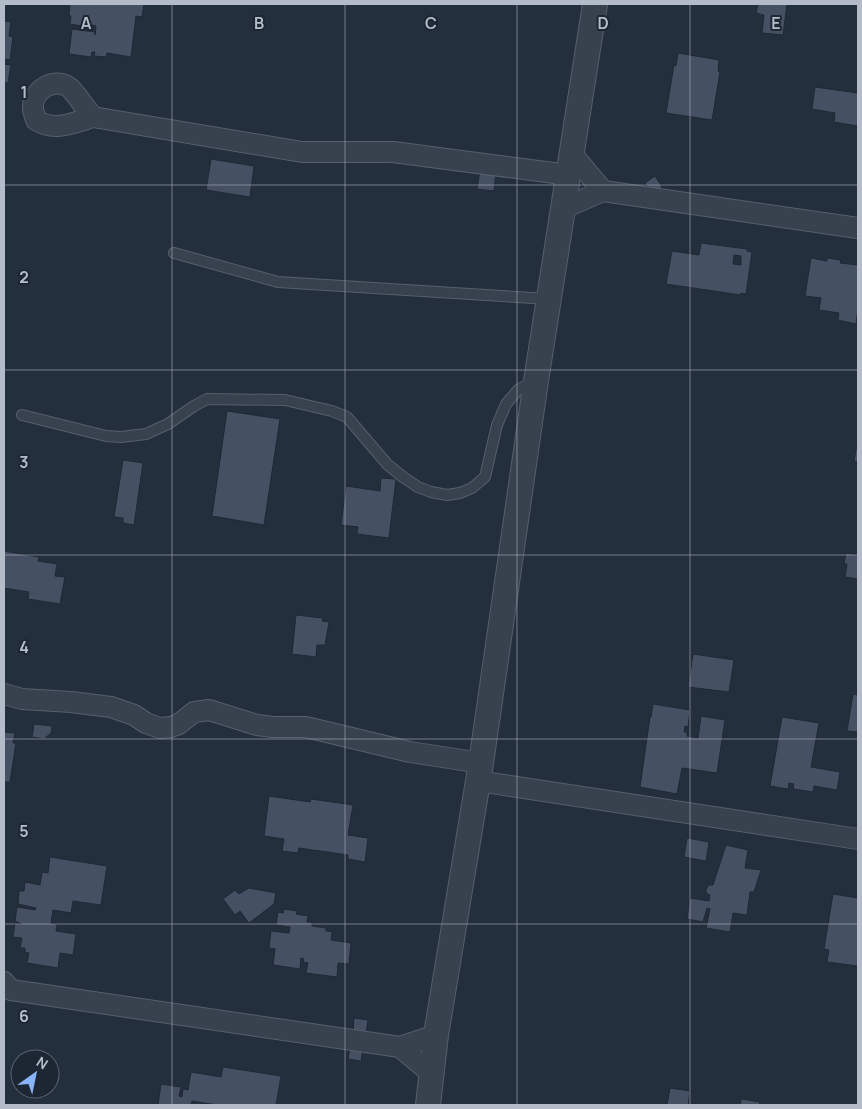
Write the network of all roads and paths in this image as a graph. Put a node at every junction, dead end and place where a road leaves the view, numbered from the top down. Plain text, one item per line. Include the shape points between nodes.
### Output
1 (595, 4) edge
2 (93, 117) dead end
3 (571, 165) junction
4 (603, 191) junction
5 (564, 208) junction
6 (858, 228) edge
7 (174, 253) dead end
8 (549, 299) junction
9 (536, 381) junction
10 (22, 415) dead end
11 (4, 694) edge
12 (479, 772) junction
13 (858, 839) edge
14 (6, 990) edge
15 (436, 1035) junction
16 (400, 1047) junction
17 (431, 1073) junction
18 (428, 1105) edge

1 - 3 street
2 - 3 street via 302,152 393,152
3 - 4 street
3 - 5 street
4 - 5 street
4 - 6 street
5 - 8 street
7 - 8 lane via 278,282
8 - 9 street
9 - 10 lane via 519,389 506,404 497,425 485,478 472,488 447,495 432,492 403,477 387,464 347,417 285,400 207,400 146,434 121,437
9 - 12 street
11 - 12 street via 22,699 111,707 160,728 179,724 194,712 209,710 257,725 306,727
12 - 13 street
12 - 15 street
14 - 16 street
15 - 16 street
15 - 17 street
16 - 17 street
17 - 18 street

